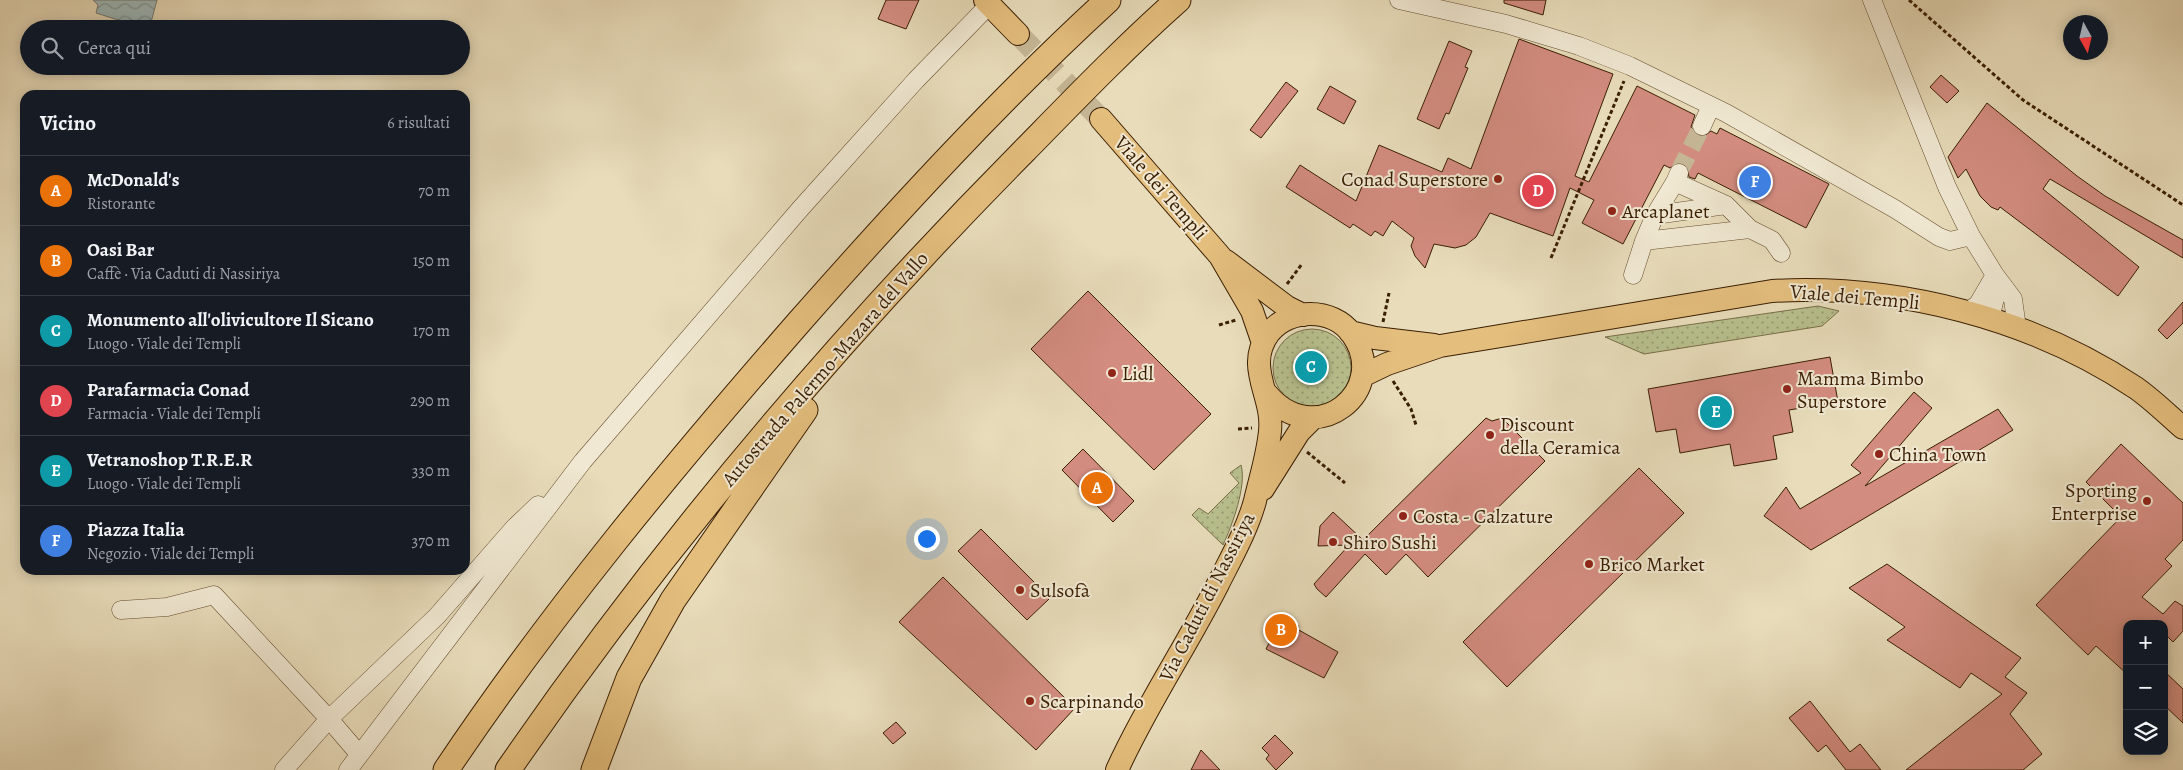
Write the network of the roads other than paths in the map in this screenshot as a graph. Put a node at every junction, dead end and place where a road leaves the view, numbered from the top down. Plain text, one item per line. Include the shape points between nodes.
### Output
1 (1108, 0) edge
2 (1178, 0) edge
3 (1399, 0) edge
4 (1872, 0) edge
5 (987, 2) edge
6 (1018, 34) tunnel mouth
7 (1711, 106) junction
8 (1102, 119) tunnel mouth
9 (1702, 126) tunnel mouth
10 (978, 197) junction
11 (1726, 205) junction
12 (1655, 215) junction
13 (1750, 229) junction
14 (1971, 236) junction
15 (1644, 242) junction
16 (1781, 253) dead end
17 (1220, 256) junction
18 (1633, 275) dead end
19 (1995, 275) junction
20 (1968, 312) junction
21 (1303, 315) junction
22 (1990, 319) junction
23 (2017, 328) junction
24 (1350, 332) junction
25 (1263, 343) junction
26 (1440, 346) junction
27 (1362, 376) junction
28 (1266, 393) junction
29 (1314, 418) junction
30 (2183, 428) edge
31 (583, 461) junction
32 (1254, 503) junction
33 (121, 610) dead end
34 (329, 719) junction
35 (359, 754) junction
36 (284, 770) edge
37 (348, 770) edge
38 (446, 770) edge
39 (508, 770) edge
40 (594, 770) edge
41 (1117, 770) edge

1 - 38 highway via 1074,30 968,138 866,247 700,436 543,634
2 - 10 highway, Autostrada Palermo-Mazara del Vallo via 1133,40
3 - 7 street via 1506,24 1579,46 1630,66
4 - 14 street via 1947,187
5 - 6 main road
5 - 31 street via 801,208
7 - 9 street
7 - 14 street via 1895,209 1938,237 1950,241
8 - 17 main road, Viale dei Templi
10 - 39 highway, Autostrada Palermo-Mazara del Vallo via 817,372 655,569
10 - 40 highway via 956,232 826,380 674,600 629,678
11 - 12 street
11 - 12 street via 1677,177
11 - 13 street
12 - 15 street
13 - 15 street
13 - 16 street via 1772,240
14 - 19 street
15 - 18 street
17 - 21 main road via 1287,308
17 - 25 main road via 1252,311
19 - 20 street via 1978,304
19 - 22 street via 1995,298
19 - 23 street via 2013,299
20 - 22 main road, Viale dei Templi
20 - 26 main road, Viale dei Templi via 1943,305 1857,293 1772,291
21 - 24 main road via 1329,317
21 - 25 main road via 1279,324
22 - 23 main road, Viale dei Templi
23 - 30 main road, Viale dei Templi via 2090,360 2138,389
24 - 26 main road
24 - 27 main road via 1359,345 1363,360
25 - 28 main road via 1258,360 1259,377
26 - 27 main road
27 - 29 main road via 1356,392 1345,405
28 - 29 main road via 1286,412
28 - 32 main road via 1270,431
29 - 32 main road via 1299,432
31 - 34 street via 514,528 437,616
31 - 35 street
32 - 41 main road, Via Caduti di Nassiriya via 1230,561
33 - 34 street via 167,607 214,595
34 - 35 street
34 - 36 street
35 - 37 street

